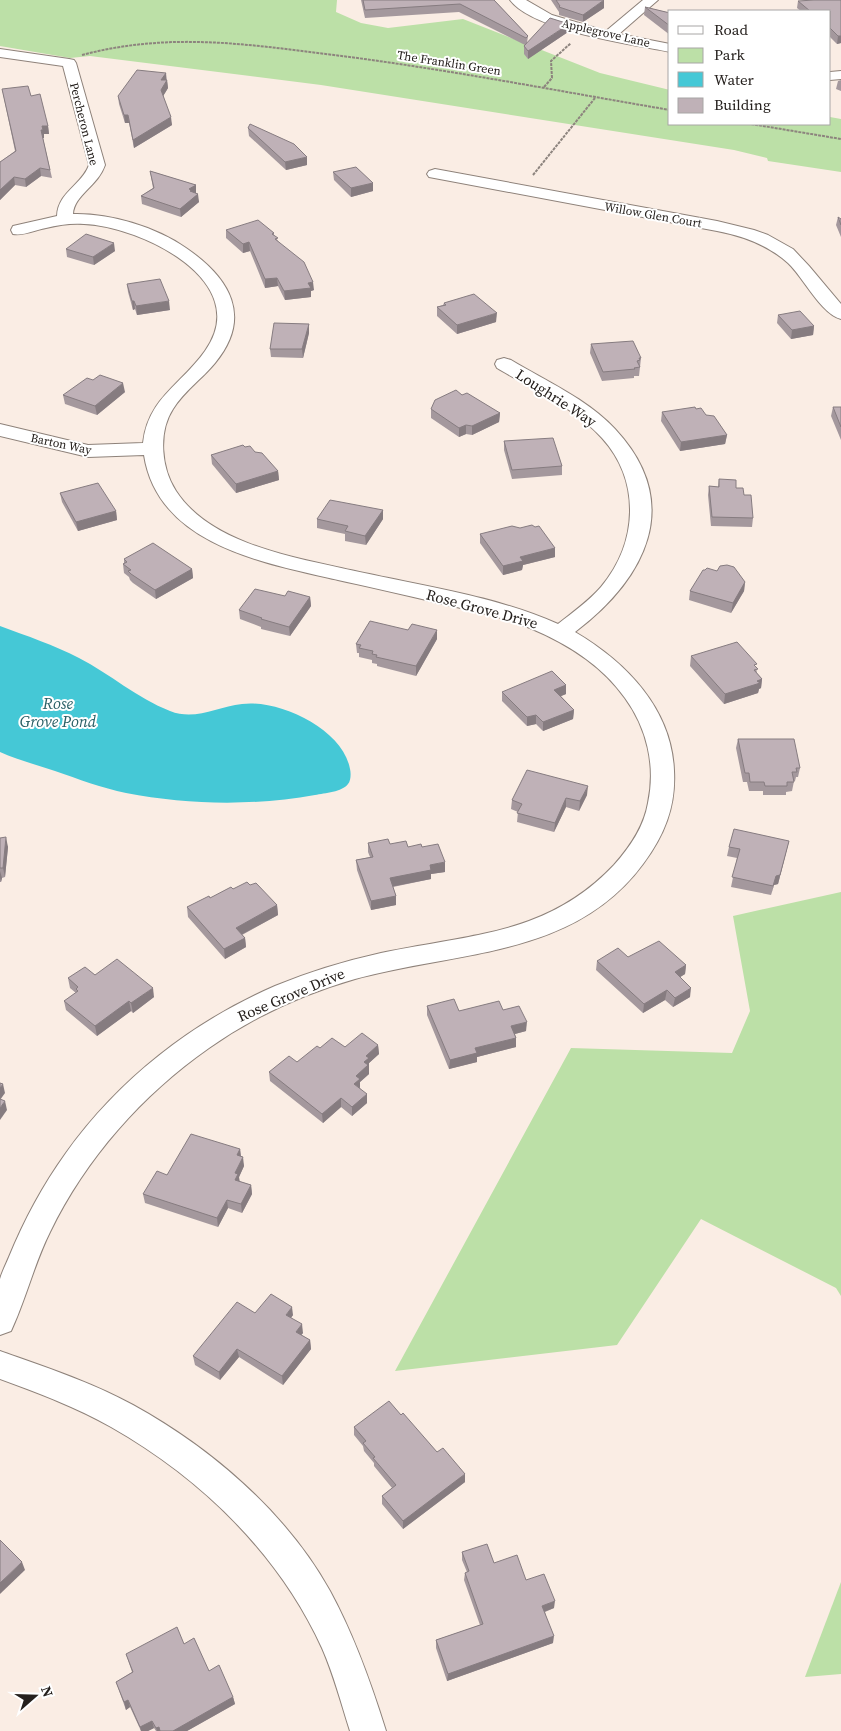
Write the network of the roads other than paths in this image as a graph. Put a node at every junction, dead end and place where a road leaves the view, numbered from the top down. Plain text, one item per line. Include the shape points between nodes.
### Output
1 (517, 0) edge
2 (651, 0) edge
3 (609, 35) junction
4 (668, 48) edge
5 (0, 53) edge
6 (435, 174) dead end
7 (66, 219) junction
8 (19, 230) dead end
9 (841, 314) edge
10 (504, 364) dead end
11 (0, 430) edge
12 (153, 449) junction
13 (561, 632) junction
14 (0, 1321) edge
15 (0, 1365) edge
16 (368, 1731) edge

1 - 3 street, Applegrove Lane via 545,18
2 - 3 street
3 - 4 street, Applegrove Lane
5 - 7 street, Percheron Lane via 69,63 97,164 90,179 68,201 64,212
6 - 9 street, Willow Glen Court via 707,224 760,238 801,264 820,293
7 - 8 street, Rose Grove Drive
7 - 12 street, Rose Grove Drive via 109,223 170,246 193,259 210,275 225,302 226,321 219,342 206,363 165,406 155,430
10 - 13 street, Loughrie Way via 569,403 602,428 620,447 638,486 641,532 629,564 600,601
11 - 12 street, Barton Way via 88,451
12 - 13 street, Rose Grove Drive via 160,483 169,497 192,520 225,541 276,559 516,615
13 - 14 street, Rose Grove Drive via 615,670 650,717 660,742 664,778 659,811 643,843 625,868 610,885 588,901 566,916 542,926 491,943 381,962 331,976 252,1010 197,1042 163,1068 116,1112 72,1166 36,1230
15 - 16 street via 121,1415 178,1452 236,1501 287,1556 315,1598 338,1644

